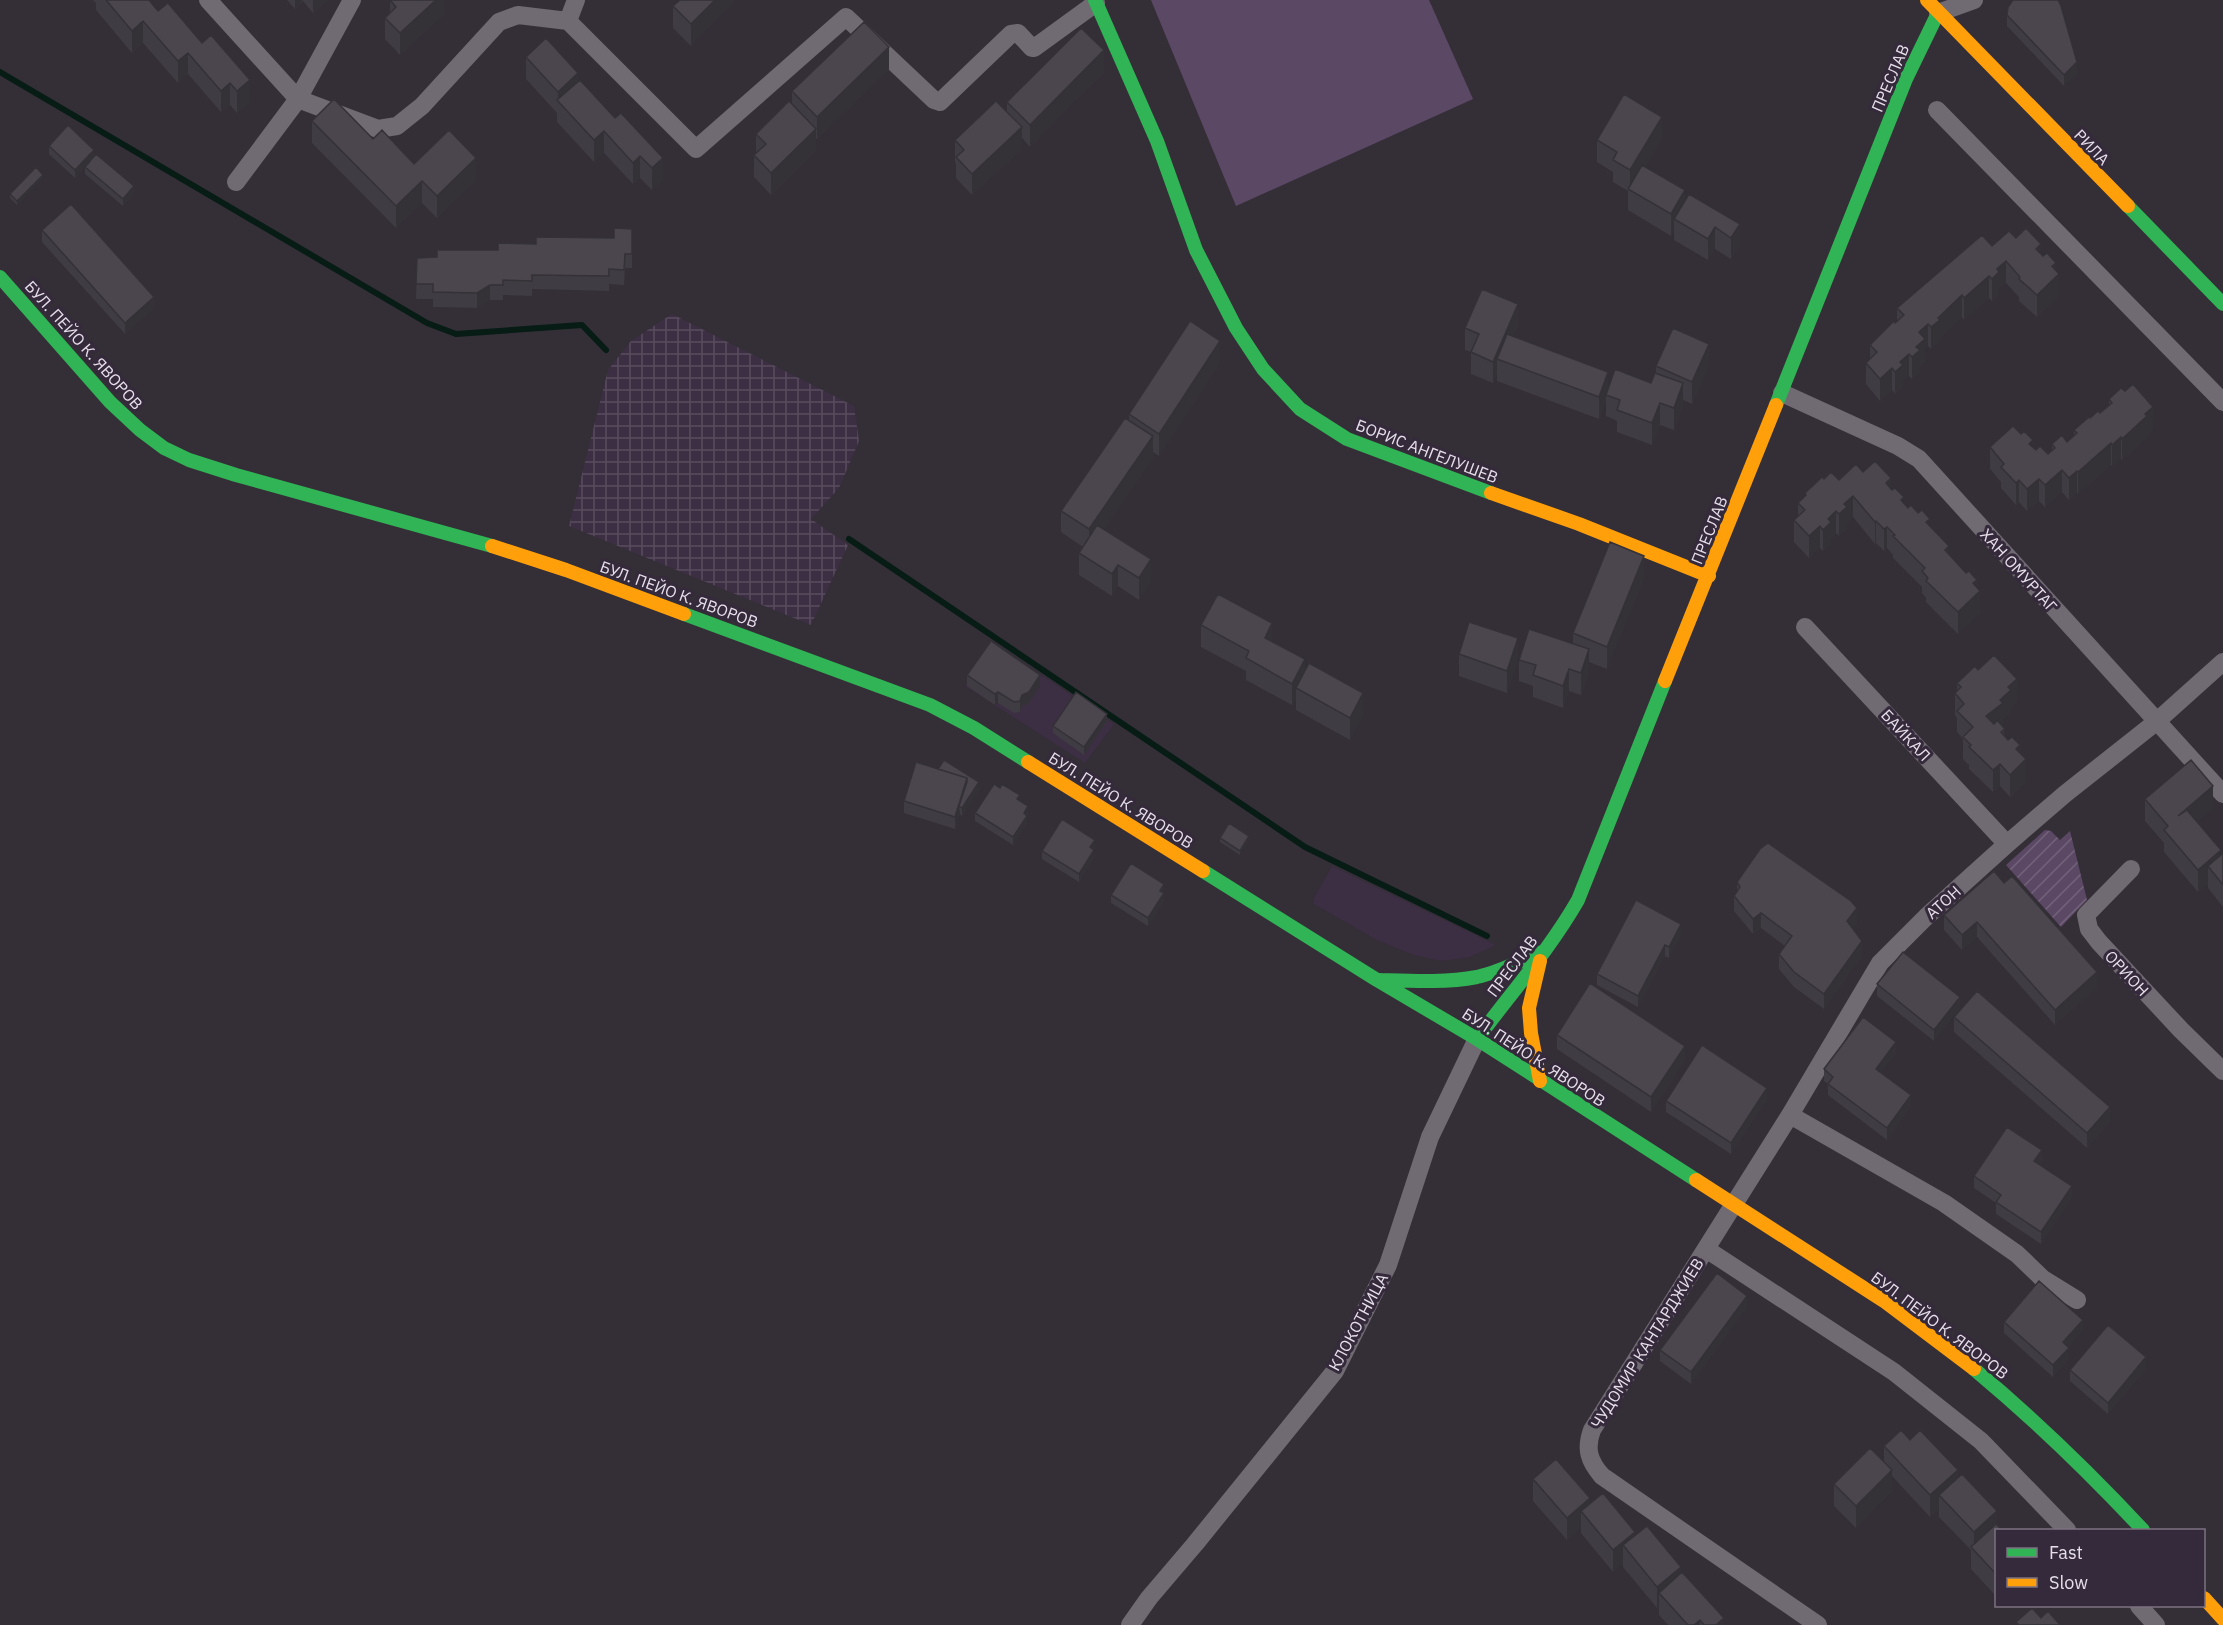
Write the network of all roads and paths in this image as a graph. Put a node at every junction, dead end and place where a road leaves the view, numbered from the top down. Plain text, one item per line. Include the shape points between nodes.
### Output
1 (208, 0) edge
2 (352, 0) edge
3 (576, 0) edge
4 (1974, 0) edge
5 (1095, 2) edge
6 (1932, 6) edge
7 (846, 8) edge
8 (568, 21) junction
9 (298, 99) junction
10 (1937, 110) dead end
11 (236, 182) dead end
12 (0, 276) edge
13 (2223, 304) edge
14 (1782, 393) junction
15 (2223, 402) edge
16 (1709, 576) junction
17 (1805, 627) dead end
18 (2223, 662) edge
19 (2156, 722) junction
20 (2223, 794) edge
21 (2007, 844) junction
22 (2131, 869) dead end
23 (1542, 952) junction
24 (1377, 980) junction
25 (1477, 1039) junction
26 (2223, 1071) edge
27 (1540, 1081) junction
28 (1790, 1115) junction
29 (1734, 1204) junction
30 (1706, 1249) junction
31 (2077, 1300) dead end
32 (2066, 1529) edge
33 (2142, 1529) edge
34 (2205, 1599) edge
35 (2141, 1607) edge
36 (2223, 1619) edge
37 (1130, 1625) edge
38 (1818, 1625) edge
39 (2156, 1625) edge

1 - 9 street
2 - 9 street
3 - 8 street
4 - 6 street
5 - 7 street via 1034,48 1018,33 1011,34 940,102
5 - 16 street, БОРИС АНГЕЛУШЕВ via 1157,141 1197,250 1236,328 1263,369 1300,409 1347,439
6 - 13 street, РИЛА
6 - 14 street, ПРЕСЛАВ
7 - 8 street via 696,149
8 - 9 street via 518,15 499,22 422,106 398,126 378,129
9 - 11 street
10 - 15 street
12 - 24 street, БУЛ. ПЕЙО К. ЯВОРОВ via 110,402 164,448 236,476 453,534 566,570 930,705 1026,759
14 - 16 street, ПРЕСЛАВ
14 - 19 street, ХАН ОМУРТАГ via 1919,459
16 - 23 street, ПРЕСЛАВ via 1578,900 1569,919
17 - 21 street, БАЙКАЛ
18 - 19 street, АТОН
19 - 20 street, ХАН ОМУРТАГ
19 - 21 street, АТОН
21 - 28 street, АТОН via 1880,963
22 - 26 street, ОРИОН via 2086,915 2089,928 2166,1015
23 - 24 street via 1490,974 1463,979
23 - 25 street, ПРЕСЛАВ
23 - 27 street via 1529,1008
24 - 25 street, БУЛ. ПЕЙО К. ЯВОРОВ
25 - 27 street, БУЛ. ПЕЙО К. ЯВОРОВ
25 - 37 street, КЛОКОТНИЦА via 1430,1137 1389,1265 1335,1371
27 - 29 street, БУЛ. ПЕЙО К. ЯВОРОВ
28 - 29 street, АТОН
28 - 31 street via 1944,1203 2017,1254 2043,1279
29 - 30 street, ЧУДОМИР КАНТАРДЖИЕВ
29 - 33 street, БУЛ. ПЕЙО К. ЯВОРОВ via 1884,1301 1951,1350 2052,1437
30 - 32 street via 1894,1372 1981,1441
30 - 38 street, ЧУДОМИР КАНТАРДЖИЕВ via 1592,1430 1588,1452 1602,1476
34 - 36 street
35 - 39 street

